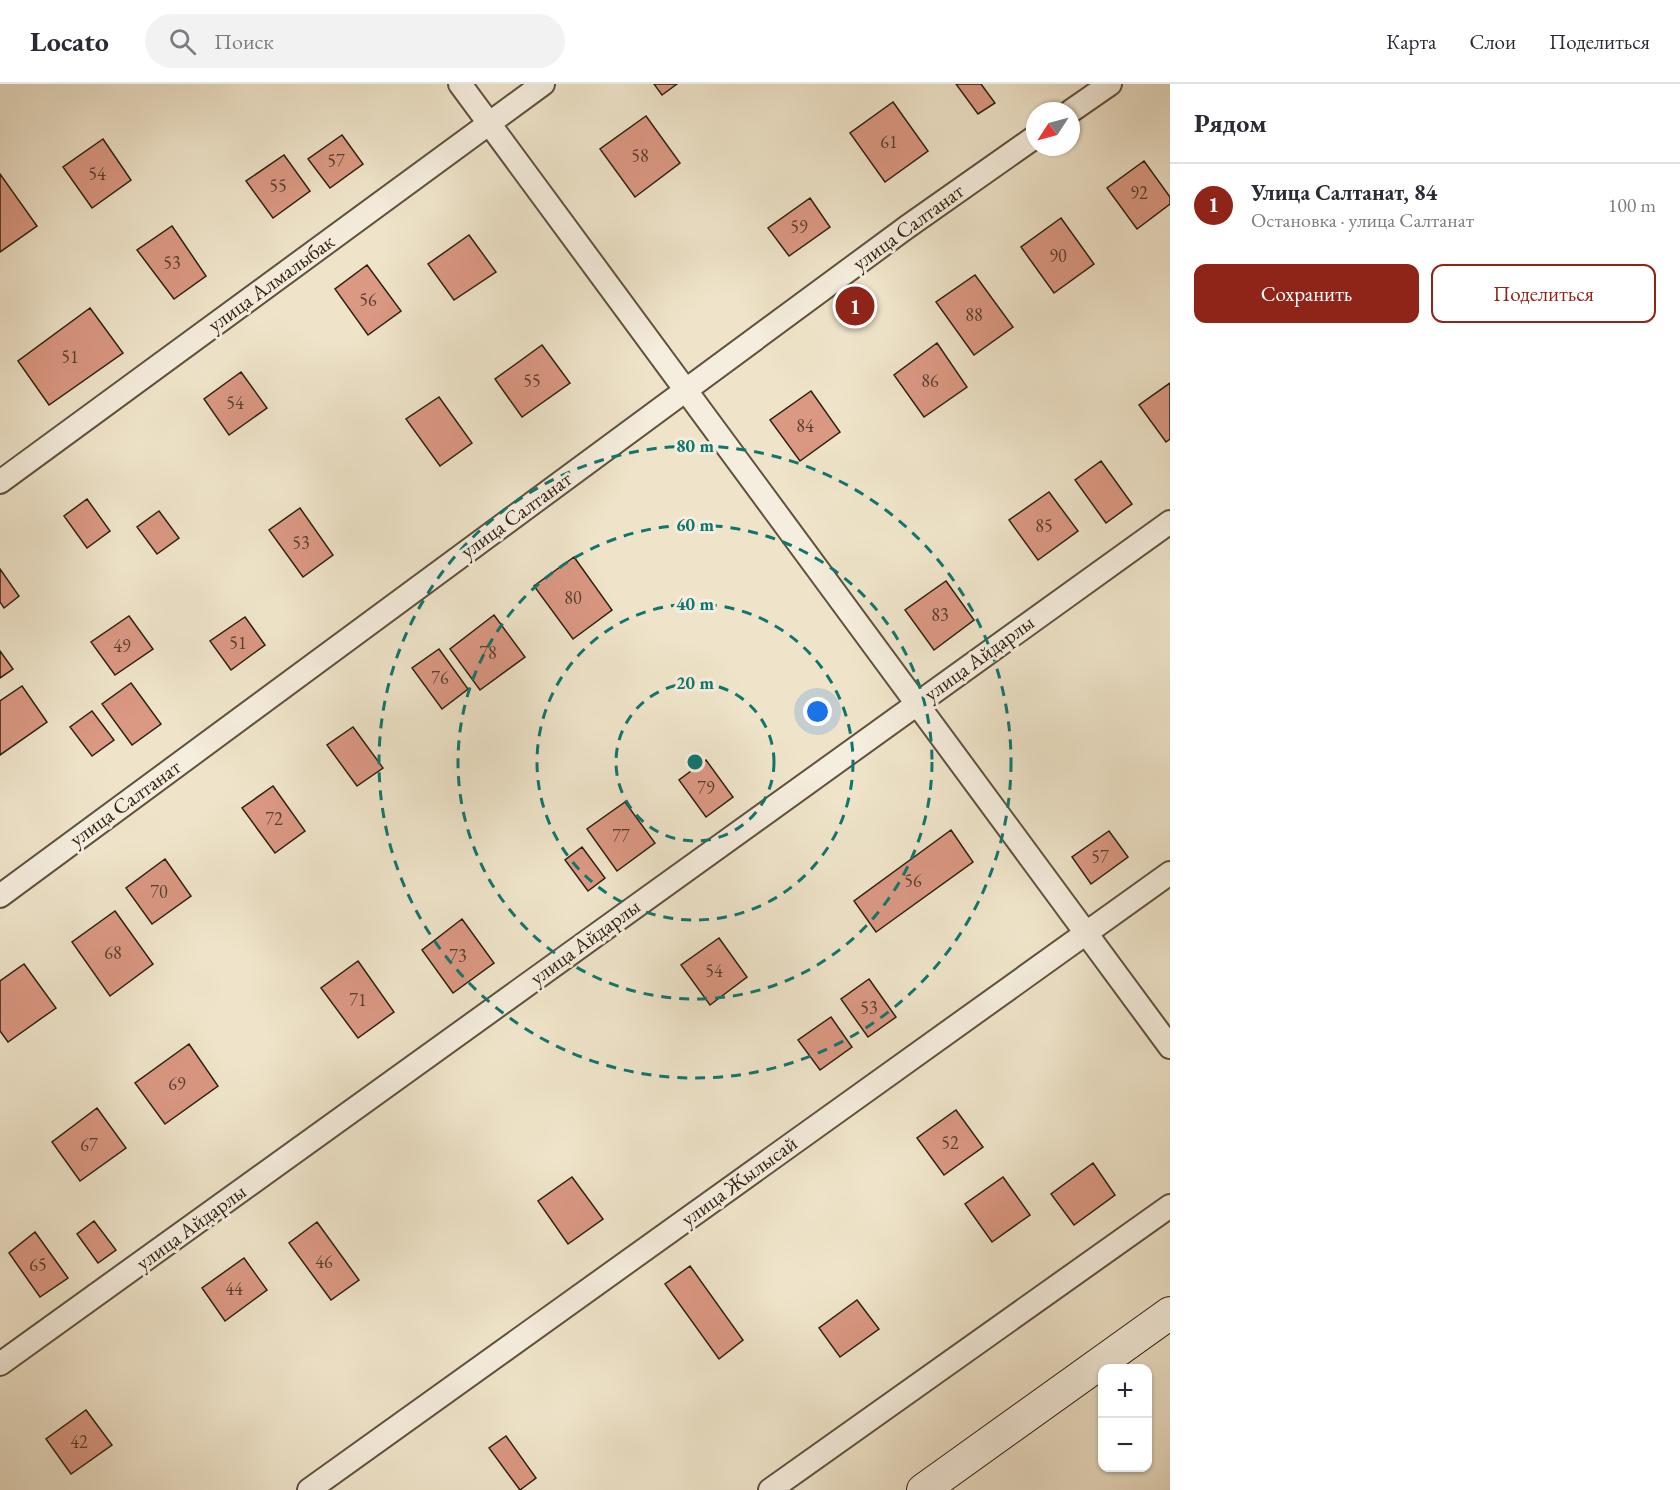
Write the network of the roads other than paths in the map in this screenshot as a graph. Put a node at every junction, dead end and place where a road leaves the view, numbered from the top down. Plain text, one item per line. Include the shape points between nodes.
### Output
1 (460, 84) edge
2 (543, 84) edge
3 (1110, 84) edge
4 (1080, 105) edge
5 (489, 124) junction
6 (1026, 143) edge
7 (685, 390) junction
8 (0, 482) edge
9 (1170, 522) edge
10 (916, 703) junction
11 (1170, 873) edge
12 (0, 896) edge
13 (1086, 933) junction
14 (1170, 1047) edge
15 (1170, 1206) edge
16 (1170, 1312) edge
17 (0, 1364) edge
18 (309, 1490) edge
19 (770, 1490) edge
20 (923, 1490) edge

1 - 5 street
2 - 5 street, улица Алмалыбак
3 - 4 street
5 - 7 street
5 - 8 street, улица Алмалыбак
6 - 7 street, улица Салтанат
7 - 10 street
7 - 12 street, улица Салтанат
9 - 10 street, улица Айдарлы
10 - 13 street
10 - 17 street, улица Айдарлы
11 - 13 street, улица Жылысай
13 - 14 street
13 - 18 street, улица Жылысай
15 - 19 street
16 - 20 street

